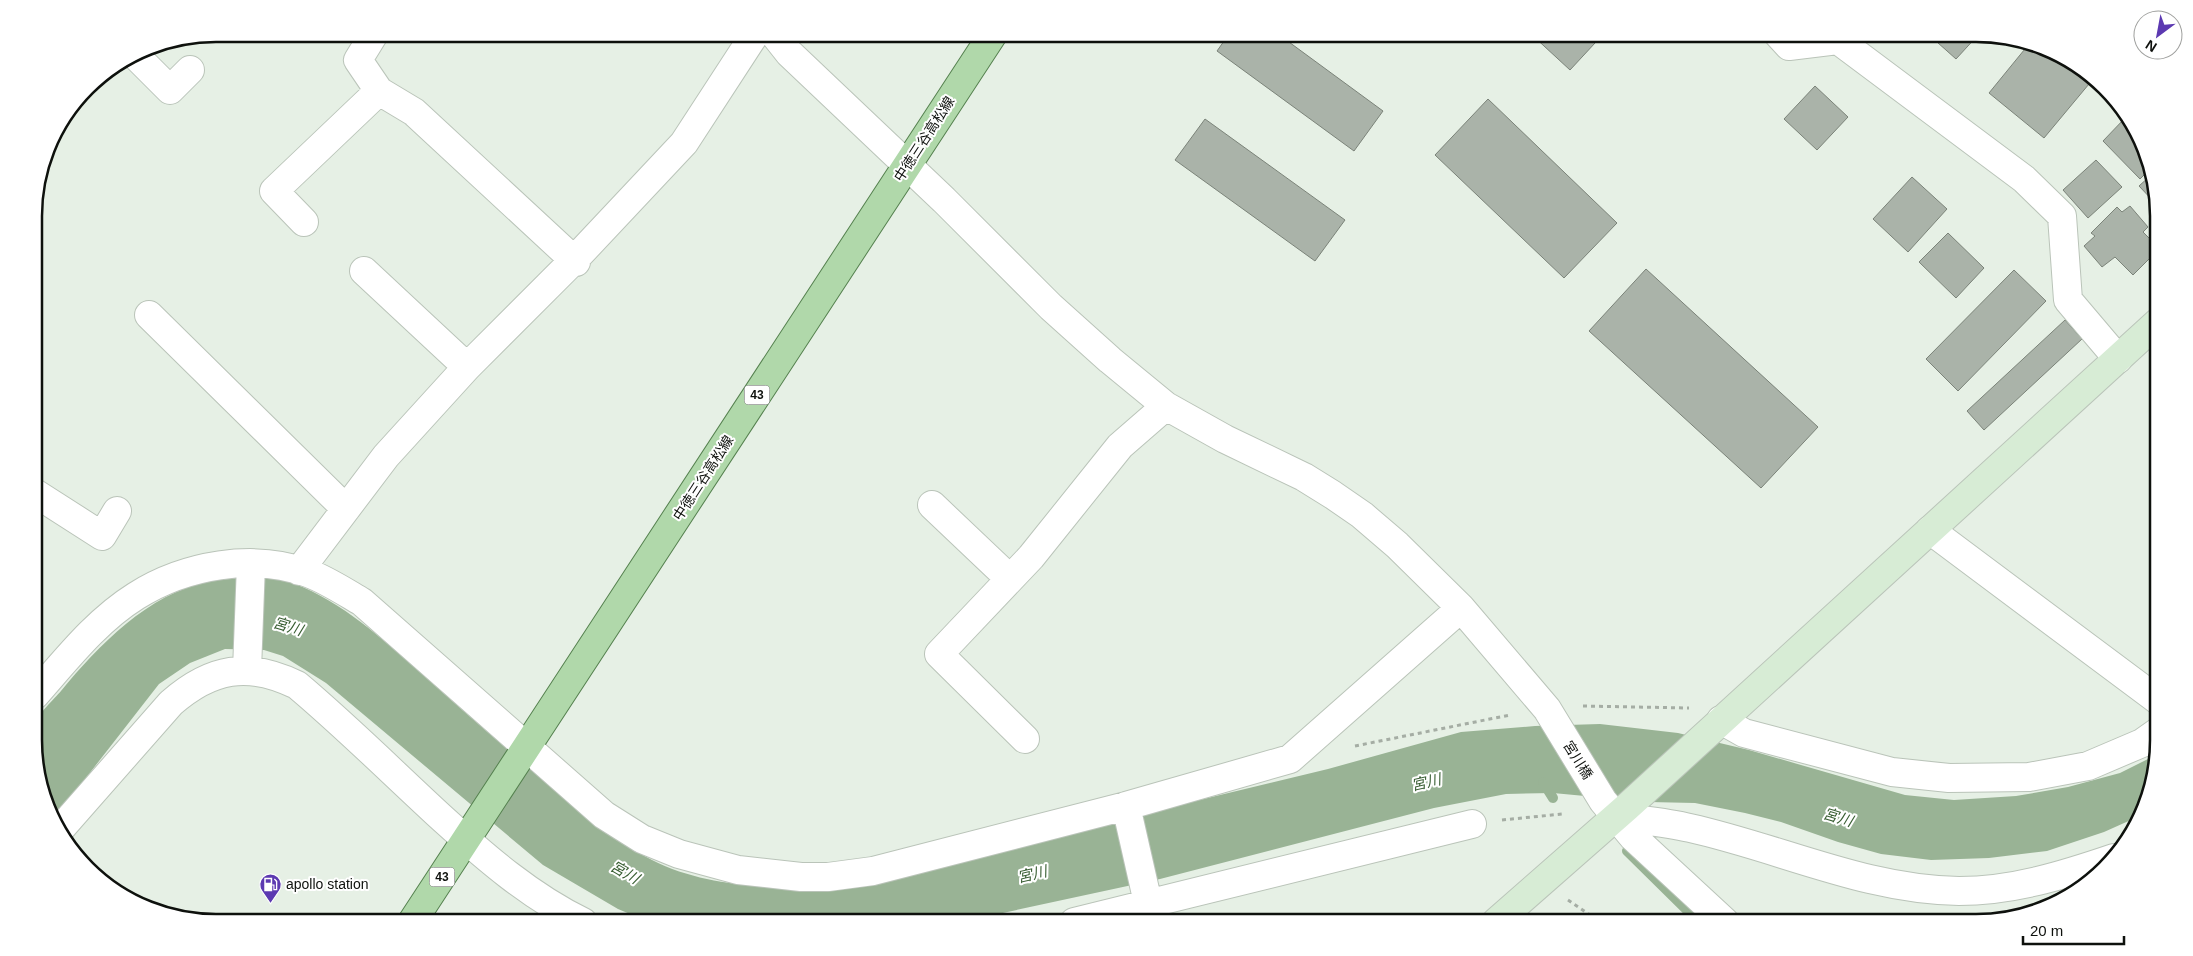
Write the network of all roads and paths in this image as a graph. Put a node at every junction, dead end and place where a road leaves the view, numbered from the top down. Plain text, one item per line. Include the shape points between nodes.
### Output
1 (369, 42) edge
2 (750, 42) edge
3 (780, 42) edge
4 (988, 42) edge
5 (1785, 42) edge
6 (1822, 42) edge
7 (1841, 42) edge
8 (140, 60) edge
9 (190, 70) dead end
10 (379, 91) junction
11 (906, 165) junction
12 (304, 222) dead end
13 (575, 261) junction
14 (364, 271) dead end
15 (148, 315) dead end
16 (2150, 329) edge
17 (2118, 359) junction
18 (467, 367) junction
19 (1166, 406) junction
20 (42, 498) edge
21 (932, 505) dead end
22 (346, 508) junction
23 (117, 511) dead end
24 (1930, 530) junction
25 (251, 569) junction
26 (299, 571) junction
27 (1010, 579) junction
28 (1461, 608) junction
29 (247, 665) junction
30 (42, 687) edge
31 (2150, 694) edge
32 (1689, 708) dead end
33 (1564, 713) junction
34 (1518, 714) dead end
35 (1717, 724) junction
36 (2150, 737) edge
37 (1025, 738) dead end
38 (1347, 747) dead end
39 (525, 752) junction
40 (1615, 808) junction
41 (1126, 809) junction
42 (1562, 814) dead end
43 (65, 823) edge
44 (1472, 824) joint
45 (469, 836) junction
46 (2097, 864) edge
47 (1562, 895) dead end
48 (1147, 897) junction
49 (1505, 913) edge
50 (1588, 913) edge
51 (1715, 913) edge
52 (417, 914) edge
53 (568, 914) edge
54 (1099, 914) edge

1 - 10 street via 358,60
2 - 13 street via 684,143
3 - 11 street, 宮川橋
4 - 11 main road, 中徳三谷高松線 / 43
5 - 6 street via 1789,46
7 - 17 street via 2024,179 2062,216 2068,300
8 - 9 street via 170,90
10 - 12 street via 274,192
10 - 13 street via 414,112
11 - 19 street, 宮川橋 via 1051,306
11 - 39 main road, 中徳三谷高松線 / 43
13 - 18 street
14 - 18 street
15 - 22 street
16 - 17 street
17 - 24 street
18 - 22 street via 386,456
19 - 27 street via 1120,446
19 - 28 street, 宮川橋 via 1333,494 1397,545
20 - 23 street via 102,536
21 - 27 street
22 - 26 street
24 - 31 street
24 - 35 street
25 - 26 street via 279,566
25 - 29 street
25 - 30 street via 215,566 187,572 135,596 86,638
26 - 39 street via 362,602
27 - 37 street via 939,654
28 - 33 street, 宮川橋 via 1547,708
28 - 41 street via 1290,758
29 - 43 street via 202,680 171,703
29 - 45 street via 297,685
32 - 33 path
33 - 40 street, 宮川橋
34 - 38 path
35 - 36 street via 1892,772 1949,778 2029,777 2088,766
35 - 40 street
39 - 41 street via 604,815 642,839 704,862 738,870 802,877 873,871
39 - 45 main road, 中徳三谷高松線 / 43
40 - 46 street via 1878,881 1912,887 1960,891 2023,885
40 - 49 street
40 - 51 street, 宮川橋 via 1633,837
41 - 48 street
42 - 44 path
44 - 48 street
45 - 52 main road, 中徳三谷高松線 / 43
45 - 53 street via 546,902
47 - 50 path
48 - 54 street

